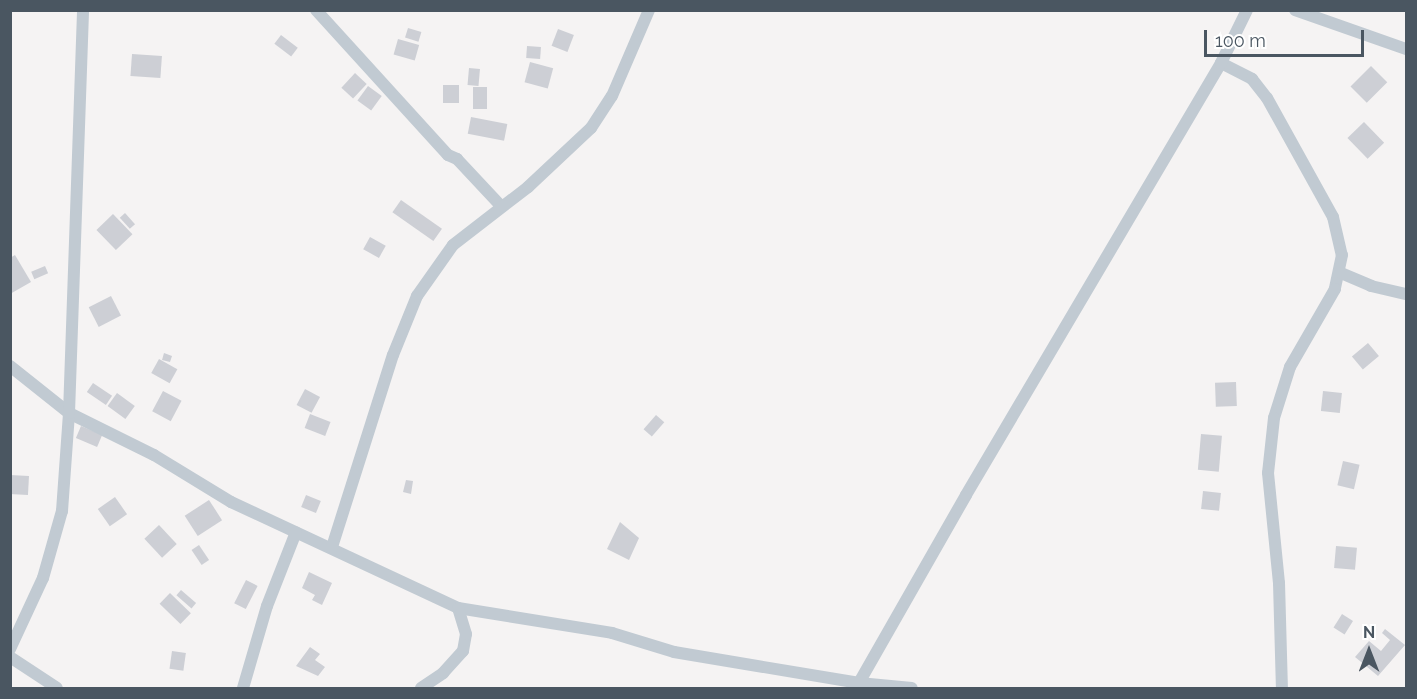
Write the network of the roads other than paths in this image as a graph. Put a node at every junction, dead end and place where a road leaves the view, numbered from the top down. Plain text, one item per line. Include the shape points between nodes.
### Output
1 (83, 10) edge
2 (316, 10) edge
3 (649, 10) edge
4 (1247, 10) edge
5 (1294, 10) edge
6 (1407, 49) edge
7 (1221, 63) junction
8 (501, 206) junction
9 (1341, 273) junction
10 (1407, 294) edge
11 (10, 366) edge
12 (69, 413) junction
13 (296, 532) junction
14 (332, 548) junction
15 (458, 608) junction
16 (10, 649) edge
17 (10, 657) edge
18 (857, 686) edge
19 (57, 688) edge
20 (243, 688) edge
21 (421, 688) edge
22 (912, 688) edge
23 (1282, 688) edge

1 - 12 street
2 - 8 street via 448,155 457,159
3 - 8 street via 612,96 596,123 528,188
4 - 7 street
5 - 6 street
7 - 9 street via 1252,79 1267,98 1333,217 1339,234
7 - 18 street
8 - 14 street via 453,245 417,296 393,356
9 - 10 street via 1371,286
9 - 23 street via 1290,367 1274,418 1268,473 1279,583
11 - 12 street
12 - 13 street via 154,454 231,502
12 - 16 street via 62,512 43,578
13 - 14 street
13 - 20 street via 267,606
14 - 15 street
15 - 18 street via 612,633 675,652
15 - 21 street via 466,634 463,651 443,673
17 - 19 street
18 - 22 street

